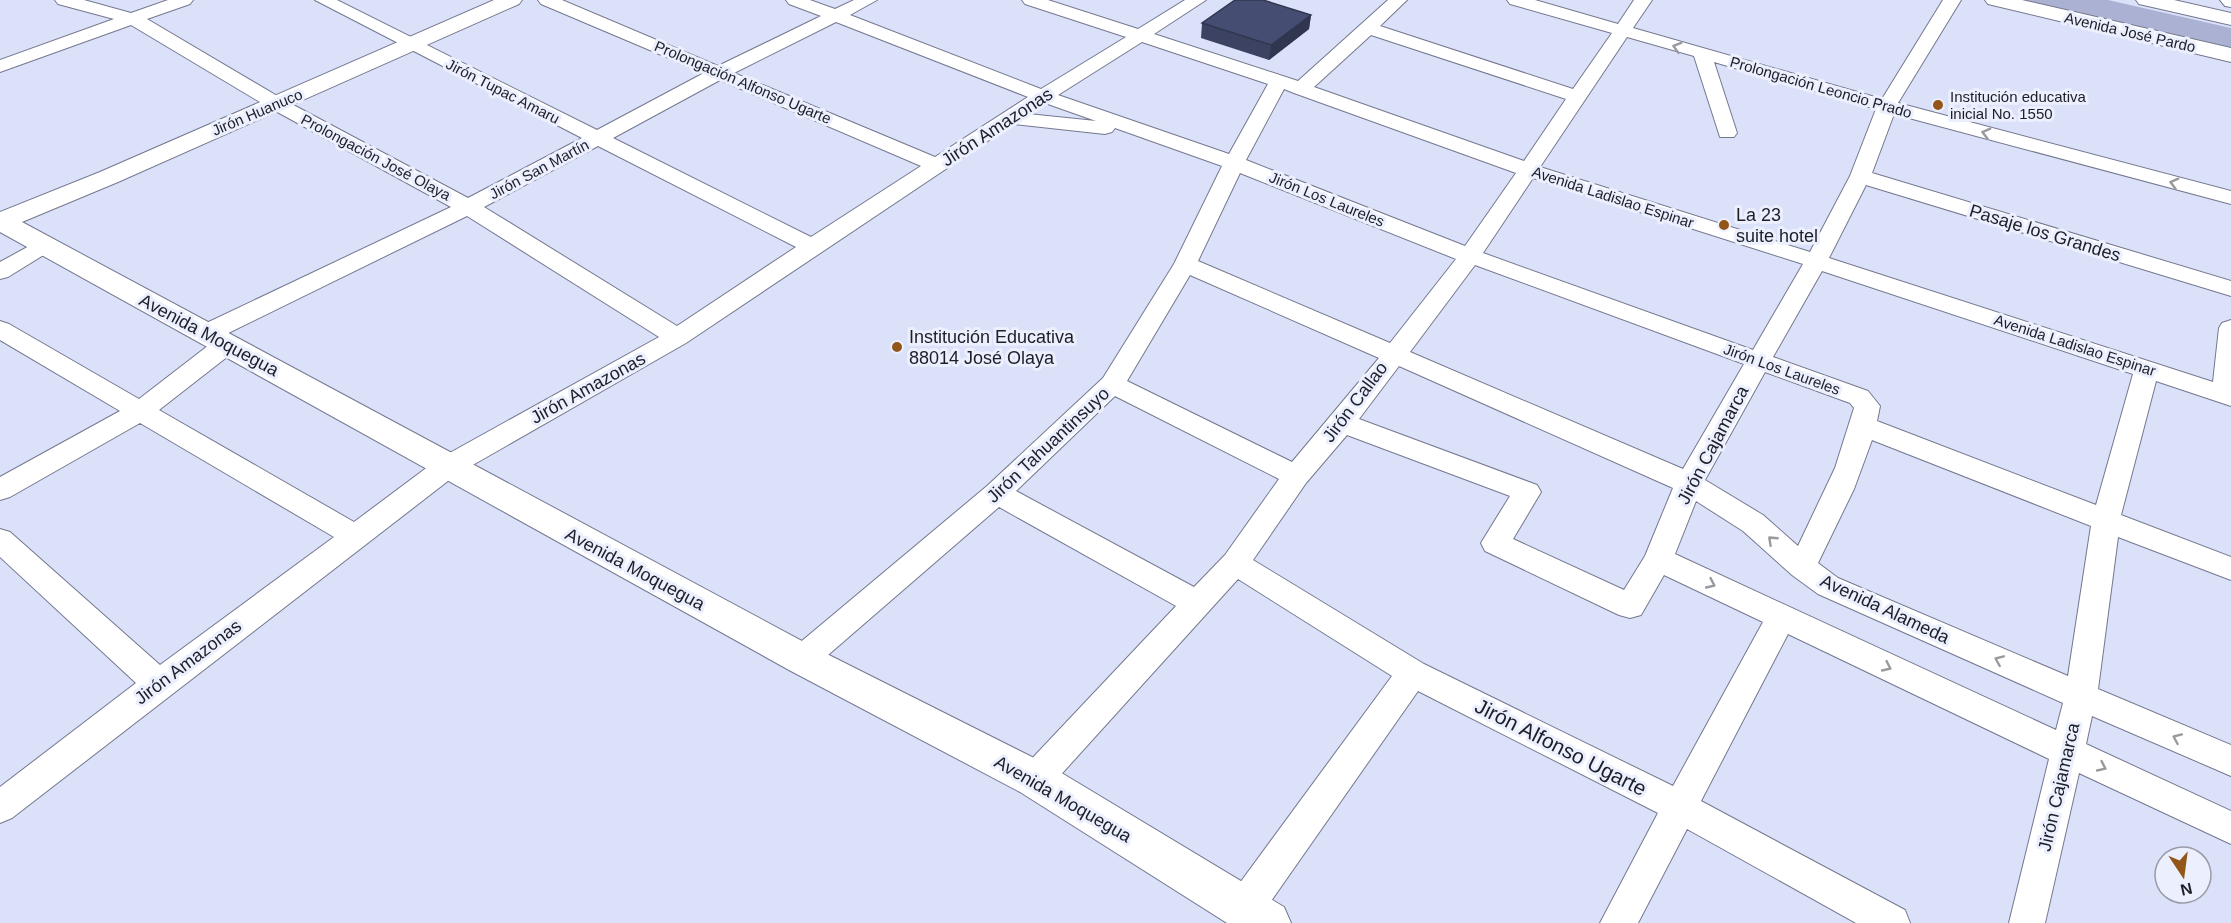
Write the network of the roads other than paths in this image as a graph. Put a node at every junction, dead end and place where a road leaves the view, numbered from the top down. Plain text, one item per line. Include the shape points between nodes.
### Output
1 (63, 0) edge
2 (184, 0) edge
3 (324, 0) edge
4 (512, 0) edge
5 (547, 0) edge
6 (795, 0) edge
7 (868, 0) edge
8 (1031, 0) edge
9 (1197, 0) edge
10 (1398, 0) edge
11 (1516, 0) edge
12 (1643, 0) edge
13 (1952, 0) edge
14 (1995, 0) edge
15 (2146, 0) edge
16 (837, 17) junction
17 (134, 19) junction
18 (2231, 19) edge
19 (1368, 28) junction
20 (1623, 32) junction
21 (1139, 36) junction
22 (412, 45) junction
23 (1702, 54) junction
24 (2231, 55) edge
25 (0, 66) edge
26 (721, 72) junction
27 (1290, 85) junction
28 (1043, 96) junction
29 (1578, 97) junction
30 (277, 104) junction
31 (1887, 106) junction
32 (1009, 118) junction
33 (1148, 133) junction
34 (1727, 133) dead end
35 (596, 138) junction
36 (1234, 163) junction
37 (938, 166) junction
38 (1528, 170) junction
39 (1860, 176) junction
40 (2231, 198) edge
41 (468, 207) junction
42 (0, 220) edge
43 (42, 246) junction
44 (812, 246) junction
45 (1470, 256) junction
46 (1816, 261) junction
47 (1185, 264) junction
48 (0, 272) edge
49 (2231, 289) edge
50 (2231, 328) edge
51 (0, 329) edge
52 (217, 338) junction
53 (677, 338) junction
54 (1393, 352) junction
55 (1759, 359) junction
56 (2147, 369) junction
57 (1112, 384) junction
58 (2228, 396) edge
59 (140, 412) junction
60 (1342, 423) junction
61 (1863, 426) junction
62 (447, 467) junction
63 (1296, 476) junction
64 (1689, 483) junction
65 (0, 490) edge
66 (997, 493) junction
67 (2106, 520) junction
68 (355, 536) junction
69 (0, 540) edge
70 (1658, 559) junction
71 (1234, 563) junction
72 (1802, 567) junction
73 (2231, 569) edge
74 (1197, 603) junction
75 (1781, 617) junction
76 (802, 659) junction
77 (1413, 673) junction
78 (159, 684) junction
79 (2081, 695) junction
80 (2066, 751) junction
81 (2231, 761) edge
82 (1035, 779) junction
83 (0, 807) edge
84 (1680, 807) junction
85 (2231, 828) edge
86 (1256, 916) edge
87 (1618, 923) edge
88 (1892, 923) edge
89 (2027, 923) edge

1 - 17 street, Prolongación José Olaya
2 - 17 street
3 - 22 street, Jirón Tupac Amaru
4 - 22 main road, Jirón Huanuco
5 - 26 street, Prolongación Alfonso Ugarte
6 - 16 street, Jirón Los Laureles
7 - 16 street, Jirón San Martín
8 - 21 street, Avenida Ladislao Espinar
9 - 21 street, Jirón Amazonas
10 - 19 street, Jirón Tahuantinsuyo
11 - 20 street, Prolongación Leoncio Prado
12 - 20 street, Jirón Callao
13 - 31 street, Jirón Cajamarca
14 - 24 main road, Avenida José Pardo
15 - 18 main road, Avenida José Pardo
16 - 26 street, Jirón San Martín
16 - 28 street, Jirón Los Laureles
17 - 25 street
17 - 30 street, Prolongación José Olaya
19 - 27 street, Jirón Tahuantinsuyo
19 - 29 street
23 -> 20 street, Prolongación Leoncio Prado
20 - 29 street, Jirón Callao
21 - 27 street, Avenida Ladislao Espinar
21 - 28 street, Jirón Amazonas
22 - 30 main road, Jirón Huanuco
22 - 35 street, Jirón Tupac Amaru
23 - 31 street, Prolongación Leoncio Prado
23 - 34 street
26 - 35 street, Jirón San Martín
26 - 37 street, Prolongación Alfonso Ugarte
27 - 36 street, Jirón Tahuantinsuyo
27 - 38 street, Avenida Ladislao Espinar
28 - 32 street, Jirón Amazonas
28 - 33 street, Jirón Los Laureles
29 - 38 street, Jirón Callao
30 - 41 street, Prolongación José Olaya
30 - 42 main road, Jirón Huanuco
31 - 39 street, Jirón Cajamarca
40 -> 31 street, Prolongación Leoncio Prado
32 - 33 street
32 - 37 street, Jirón Amazonas
33 - 36 street, Jirón Los Laureles
35 - 41 street, Jirón San Martín
35 - 44 street, Jirón Tupac Amaru
36 - 45 street, Jirón Los Laureles
36 - 47 street, Jirón Tahuantinsuyo
37 - 44 street, Jirón Amazonas
38 - 45 street, Jirón Callao
38 - 46 street, Avenida Ladislao Espinar
39 - 46 street, Jirón Cajamarca
39 - 49 street, Pasaje los Grandes
41 - 52 street, Jirón San Martín
41 - 53 street, Prolongación José Olaya
42 - 43 main road, Avenida Moquegua
43 - 48 street
43 - 52 main road, Avenida Moquegua
44 - 53 street, Jirón Amazonas
45 - 54 street, Jirón Callao
45 - 55 street, Jirón Los Laureles
46 - 55 street, Jirón Cajamarca
46 - 56 street, Avenida Ladislao Espinar
47 - 54 street, Avenida Alameda
47 - 57 street, Jirón Tahuantinsuyo
50 - 58 street
51 - 59 street
52 - 59 street, Jirón San Martín
52 - 62 main road, Avenida Moquegua
53 - 62 street, Jirón Amazonas
54 - 60 street, Jirón Callao
54 - 64 street, Avenida Alameda
55 - 61 street, Jirón Los Laureles via 1859,397 1867,406
55 - 64 street, Jirón Cajamarca
56 - 58 street, Avenida Ladislao Espinar
56 - 67 street, Jirón Cajamarca
57 - 63 street
57 - 66 street, Jirón Tahuantinsuyo
59 - 65 street, Jirón San Martín
59 - 68 street
60 - 63 street, Jirón Callao
60 - 70 street, Jirón Cajamarca via 1527,492 1495,543 1630,606
61 - 67 street
61 - 72 street via 1828,519
62 - 68 street, Jirón Amazonas
62 - 76 main road, Avenida Moquegua
63 - 71 street, Jirón Callao
64 - 70 street, Jirón Cajamarca
72 -> 64 street, Avenida Alameda via 1753,523
66 - 74 street
66 - 76 street, Jirón Tahuantinsuyo
67 - 73 street
67 - 79 street, Jirón Cajamarca
68 - 78 street, Jirón Amazonas
69 - 78 street
70 -> 75 street
71 - 74 street, Jirón Callao
71 - 77 street, Jirón Alfonso Ugarte
79 -> 72 street, Avenida Alameda via 1828,586
74 - 82 street, Jirón Callao
75 -> 80 street
75 - 84 street
76 - 82 main road, Avenida Moquegua
77 - 84 street, Jirón Alfonso Ugarte
77 - 86 street
78 - 83 street, Jirón Amazonas
79 - 80 street, Jirón Cajamarca
81 -> 79 street, Avenida Alameda
80 -> 85 street
80 - 89 street, Jirón Cajamarca
82 - 86 main road, Avenida Moquegua
84 - 87 street
84 - 88 street, Jirón Alfonso Ugarte

